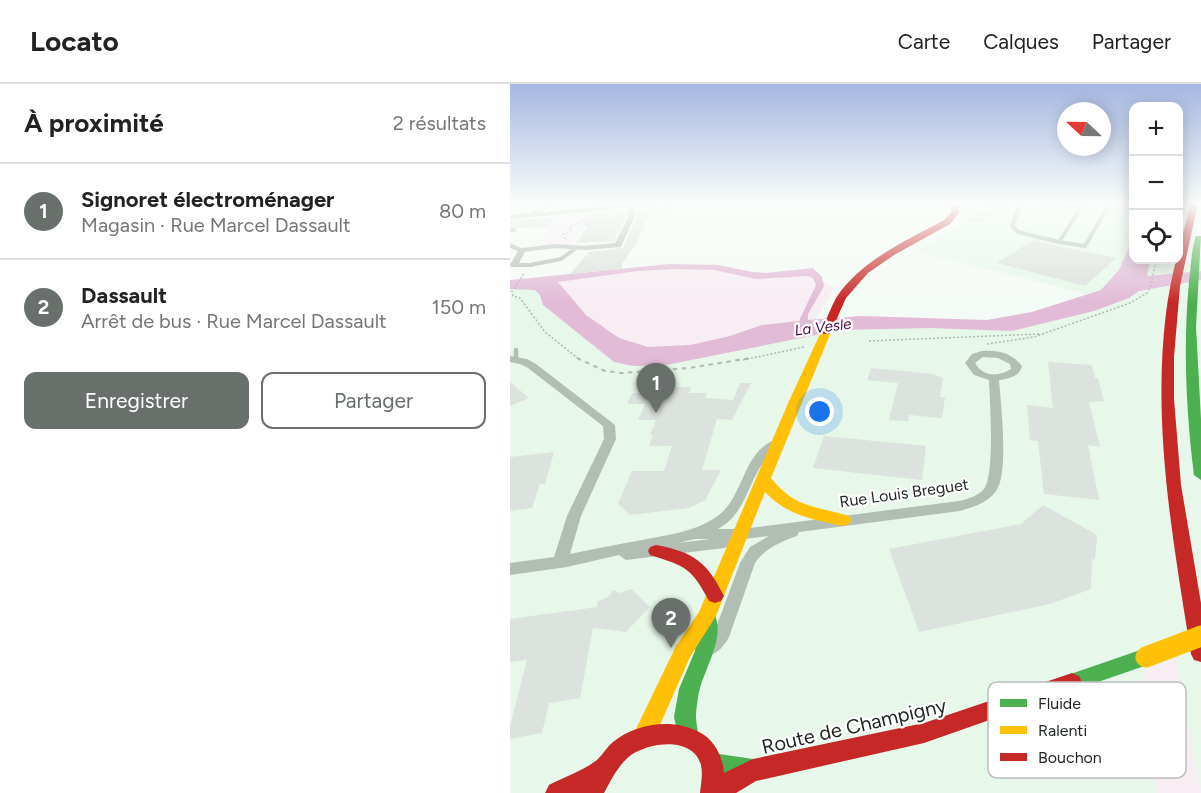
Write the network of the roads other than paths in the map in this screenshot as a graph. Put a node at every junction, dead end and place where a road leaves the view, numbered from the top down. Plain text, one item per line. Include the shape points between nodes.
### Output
1 (623, 236) edge
2 (922, 236) edge
3 (1035, 236) edge
4 (1063, 236) edge
5 (1091, 236) edge
6 (1185, 236) edge
7 (1199, 236) edge
8 (1059, 242) junction
9 (510, 245) edge
10 (576, 248) junction
11 (585, 248) joint
12 (522, 250) junction
13 (530, 265) joint
14 (514, 356) edge
15 (994, 378) dead end
16 (779, 442) junction
17 (1201, 475) edge
18 (764, 480) junction
19 (843, 520) junction
20 (695, 534) junction
21 (742, 534) junction
22 (656, 551) junction
23 (560, 562) junction
24 (510, 569) edge
25 (715, 596) junction
26 (707, 616) junction
27 (1201, 636) edge
28 (705, 651) junction
29 (1201, 654) edge
30 (1073, 682) edge
31 (988, 711) edge
32 (644, 736) junction
33 (688, 736) junction
34 (712, 764) junction
35 (601, 770) junction
36 (753, 770) junction
37 (557, 793) edge
38 (591, 793) edge
39 (712, 793) edge
40 (718, 793) edge

1 - 11 street via 614,246
2 - 16 main road via 879,261 842,296 817,343
3 - 8 lane
4 - 8 lane
5 - 8 lane via 1085,246
6 - 29 main road via 1176,268 1169,352 1170,421 1178,511
7 - 17 main road via 1193,268 1189,352
9 - 12 street
10 - 11 lane
10 - 12 lane
10 - 13 lane via 556,262
12 - 13 street via 514,265
14 - 23 street via 609,425 610,439 574,516
15 - 19 street, Rue Louis Breguet via 993,487 979,500 960,506
16 - 18 main road
16 - 20 street via 760,457 727,518
18 - 19 main road via 773,495 798,512
18 - 21 main road
19 - 21 street, Rue Louis Breguet
19 - 28 street via 780,536 755,551 721,636
20 - 21 street
20 - 23 street
21 - 22 street via 724,543
21 - 25 main road
22 - 23 street
22 - 25 main road via 675,553 698,565
23 - 24 street
25 - 26 main road
26 - 28 main road
26 - 32 main road via 682,651
27 - 30 main road, Route de Champigny, bridge
28 - 33 main road via 689,689 685,717
31 - 36 main road, Route de Champigny, bridge via 924,733
32 - 33 main road via 674,732
32 - 35 main road via 613,755
33 - 34 main road via 702,747
34 - 36 main road, Route de Champigny
34 - 39 main road
35 - 37 main road
35 - 38 main road
36 - 40 main road, Route de Champigny

